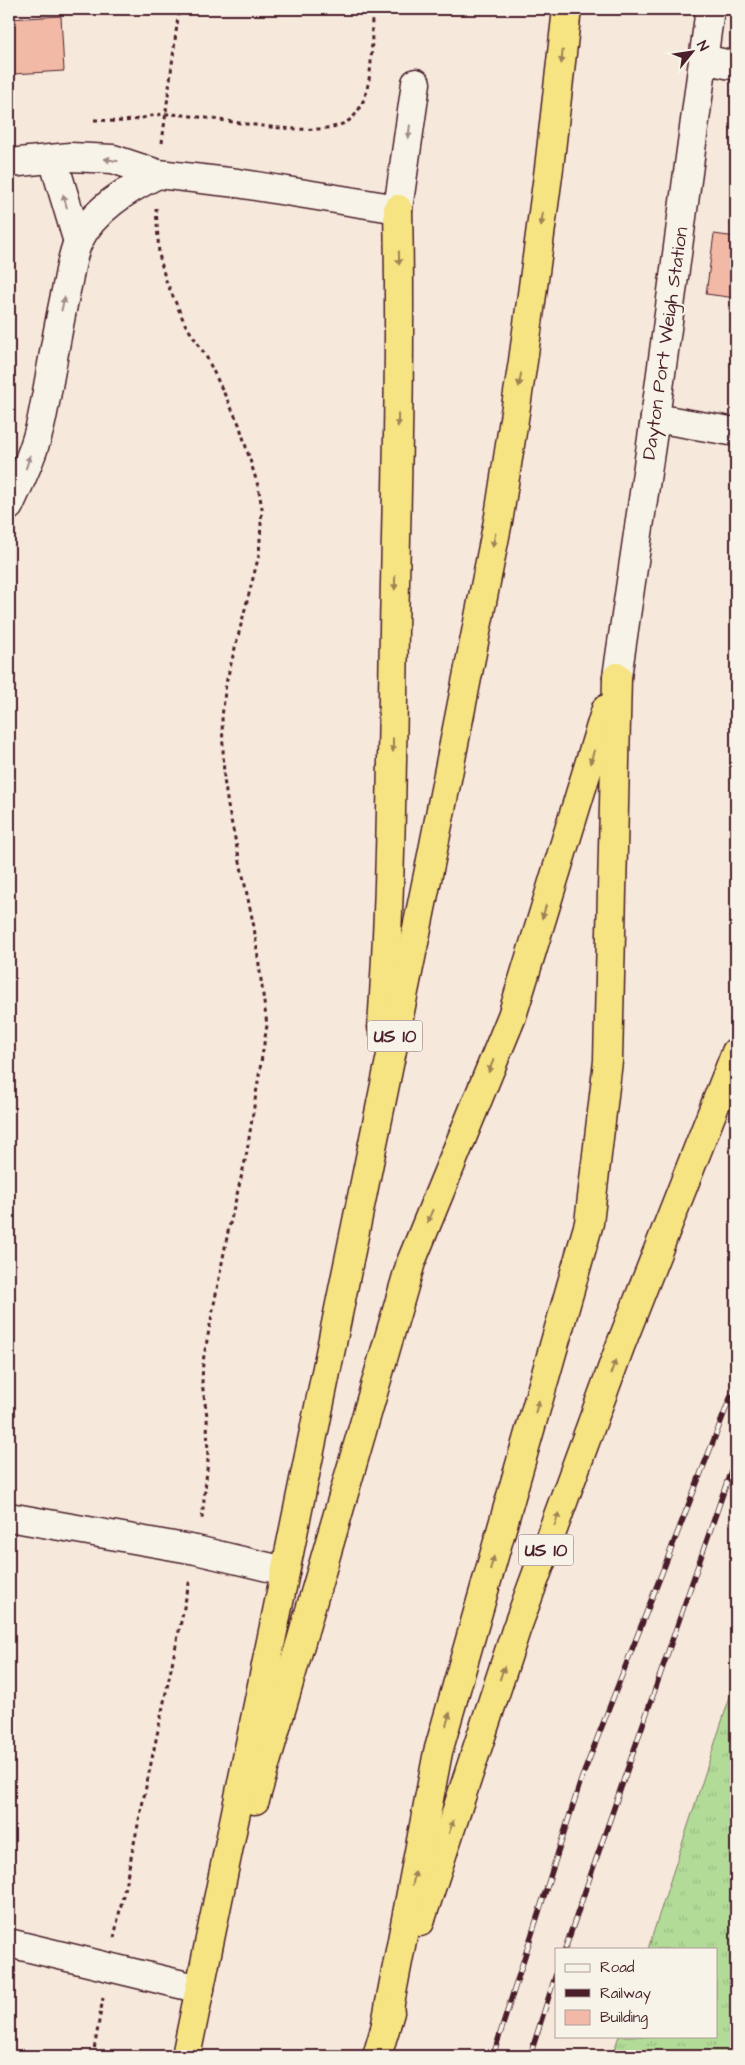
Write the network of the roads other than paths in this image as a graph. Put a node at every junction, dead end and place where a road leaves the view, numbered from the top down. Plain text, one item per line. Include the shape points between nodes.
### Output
1 (567, 9) edge
2 (710, 9) edge
3 (703, 59) junction
4 (736, 66) edge
5 (416, 83) dead end
6 (53, 159) junction
7 (9, 163) edge
8 (158, 174) junction
9 (398, 209) junction
10 (78, 242) junction
11 (655, 418) junction
12 (736, 432) edge
13 (9, 506) edge
14 (616, 677) junction
15 (736, 1052) edge
16 (375, 1134) junction
17 (9, 1517) edge
18 (285, 1571) junction
19 (9, 1943) edge
20 (200, 1990) junction
21 (384, 2029) junction
22 (186, 2056) edge
23 (377, 2056) edge

1 -> 16 highway, US 10 via 549,168 498,516
2 - 3 lane, Dayton Port Weigh Station
3 - 4 lane
3 - 11 lane, Dayton Port Weigh Station
5 -> 9 lane
6 - 7 lane
8 -> 6 lane via 113,159
10 -> 6 lane
8 - 9 lane
8 - 10 lane via 130,188 109,204
9 -> 16 highway via 400,309 393,812 390,923
13 -> 10 lane via 24,474 42,420 56,337
11 - 12 lane
11 - 14 lane, Dayton Port Weigh Station
14 -> 20 highway via 512,1016 411,1262
21 -> 14 highway via 438,1752 589,1223 608,1061
21 -> 15 highway, US 10 via 516,1630 621,1344
16 - 18 highway, US 10
17 - 18 lane via 196,1550
18 - 20 highway, US 10
19 - 20 lane
20 - 22 highway, US 10
21 - 23 highway, US 10

